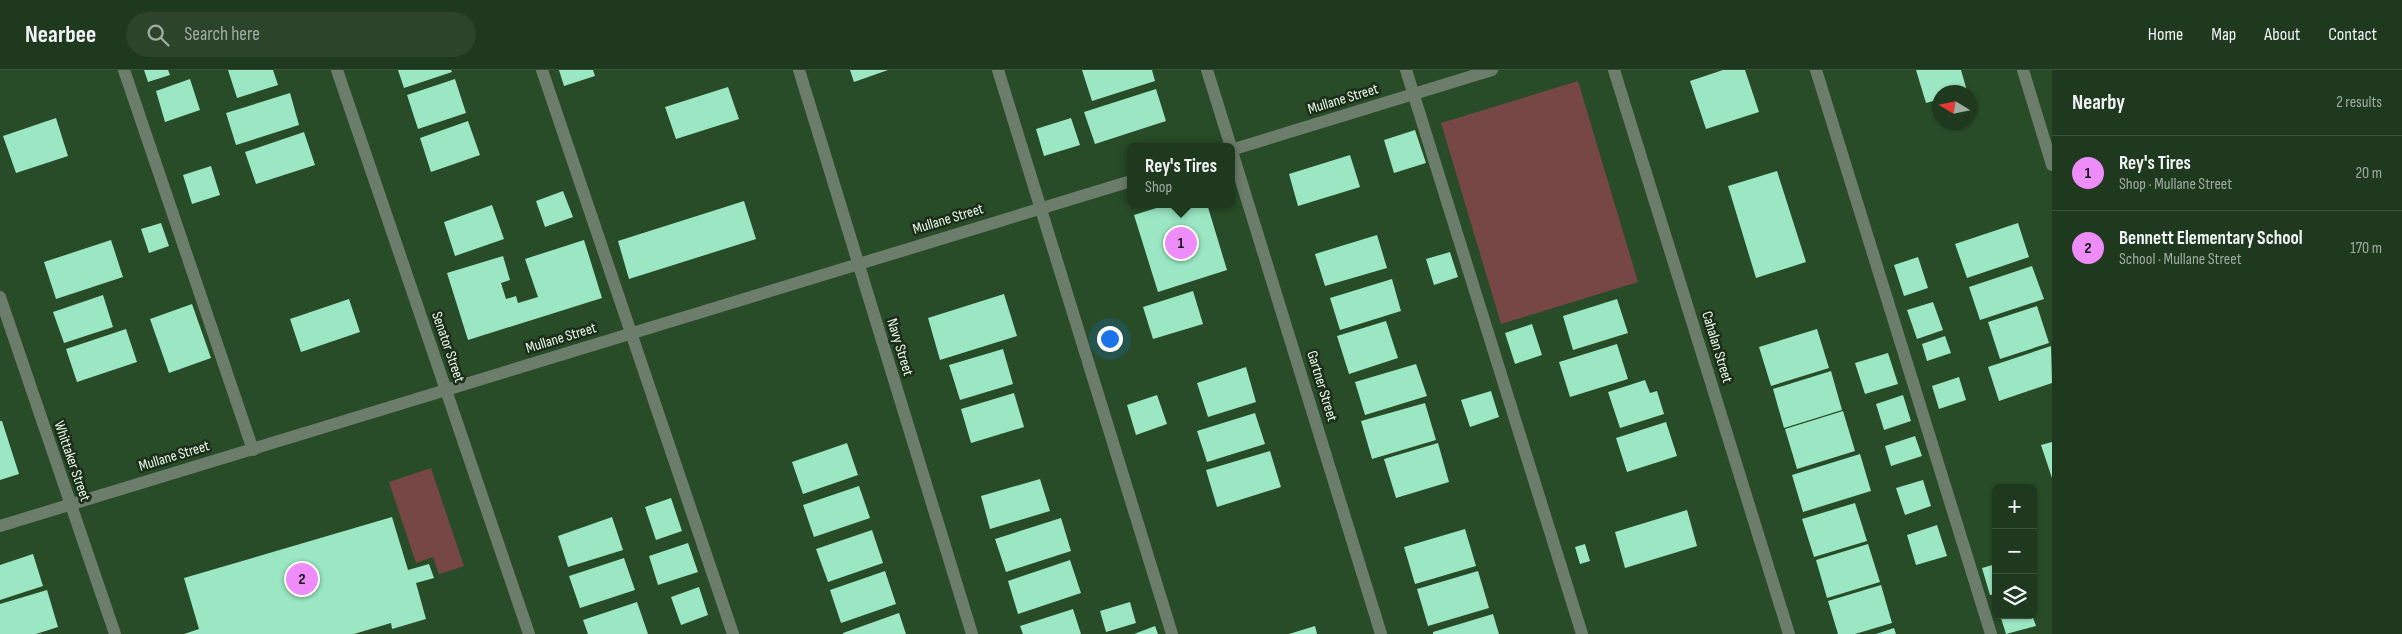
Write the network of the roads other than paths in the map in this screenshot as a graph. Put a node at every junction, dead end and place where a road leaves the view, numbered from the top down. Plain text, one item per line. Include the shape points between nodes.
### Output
1 (124, 70) edge
2 (337, 70) edge
3 (542, 70) edge
4 (799, 70) edge
5 (998, 70) edge
6 (1207, 70) edge
7 (1406, 70) edge
8 (1492, 70) edge
9 (1614, 70) edge
10 (1816, 70) edge
11 (2023, 70) edge
12 (1414, 94) junction
13 (1229, 143) edge
14 (1235, 148) edge
15 (1235, 162) edge
16 (2052, 165) edge
17 (1127, 182) edge
18 (1040, 208) junction
19 (858, 264) junction
20 (0, 298) edge
21 (632, 333) junction
22 (446, 390) junction
23 (253, 450) junction
24 (70, 504) junction
25 (0, 526) edge
26 (115, 634) edge
27 (529, 634) edge
28 (733, 634) edge
29 (972, 634) edge
30 (1172, 634) edge
31 (1381, 634) edge
32 (1582, 634) edge
33 (1789, 634) edge
34 (1991, 634) edge

1 - 23 street
2 - 22 street, Senator Street
3 - 21 street
4 - 19 street, Navy Street
5 - 18 street
6 - 13 street, Gartner Street
7 - 12 street
8 - 12 street, Mullane Street
9 - 33 street, Cahalan Street
10 - 34 street
11 - 16 street
12 - 14 street, Mullane Street
12 - 32 street
15 - 31 street, Gartner Street
17 - 18 street, Mullane Street
18 - 19 street, Mullane Street
18 - 30 street
19 - 21 street, Mullane Street
19 - 29 street, Navy Street
20 - 24 street, Whittaker Street
21 - 22 street, Mullane Street
21 - 28 street
22 - 23 street, Mullane Street
22 - 27 street, Senator Street
23 - 24 street, Mullane Street
24 - 25 street, Mullane Street
24 - 26 street, Whittaker Street

